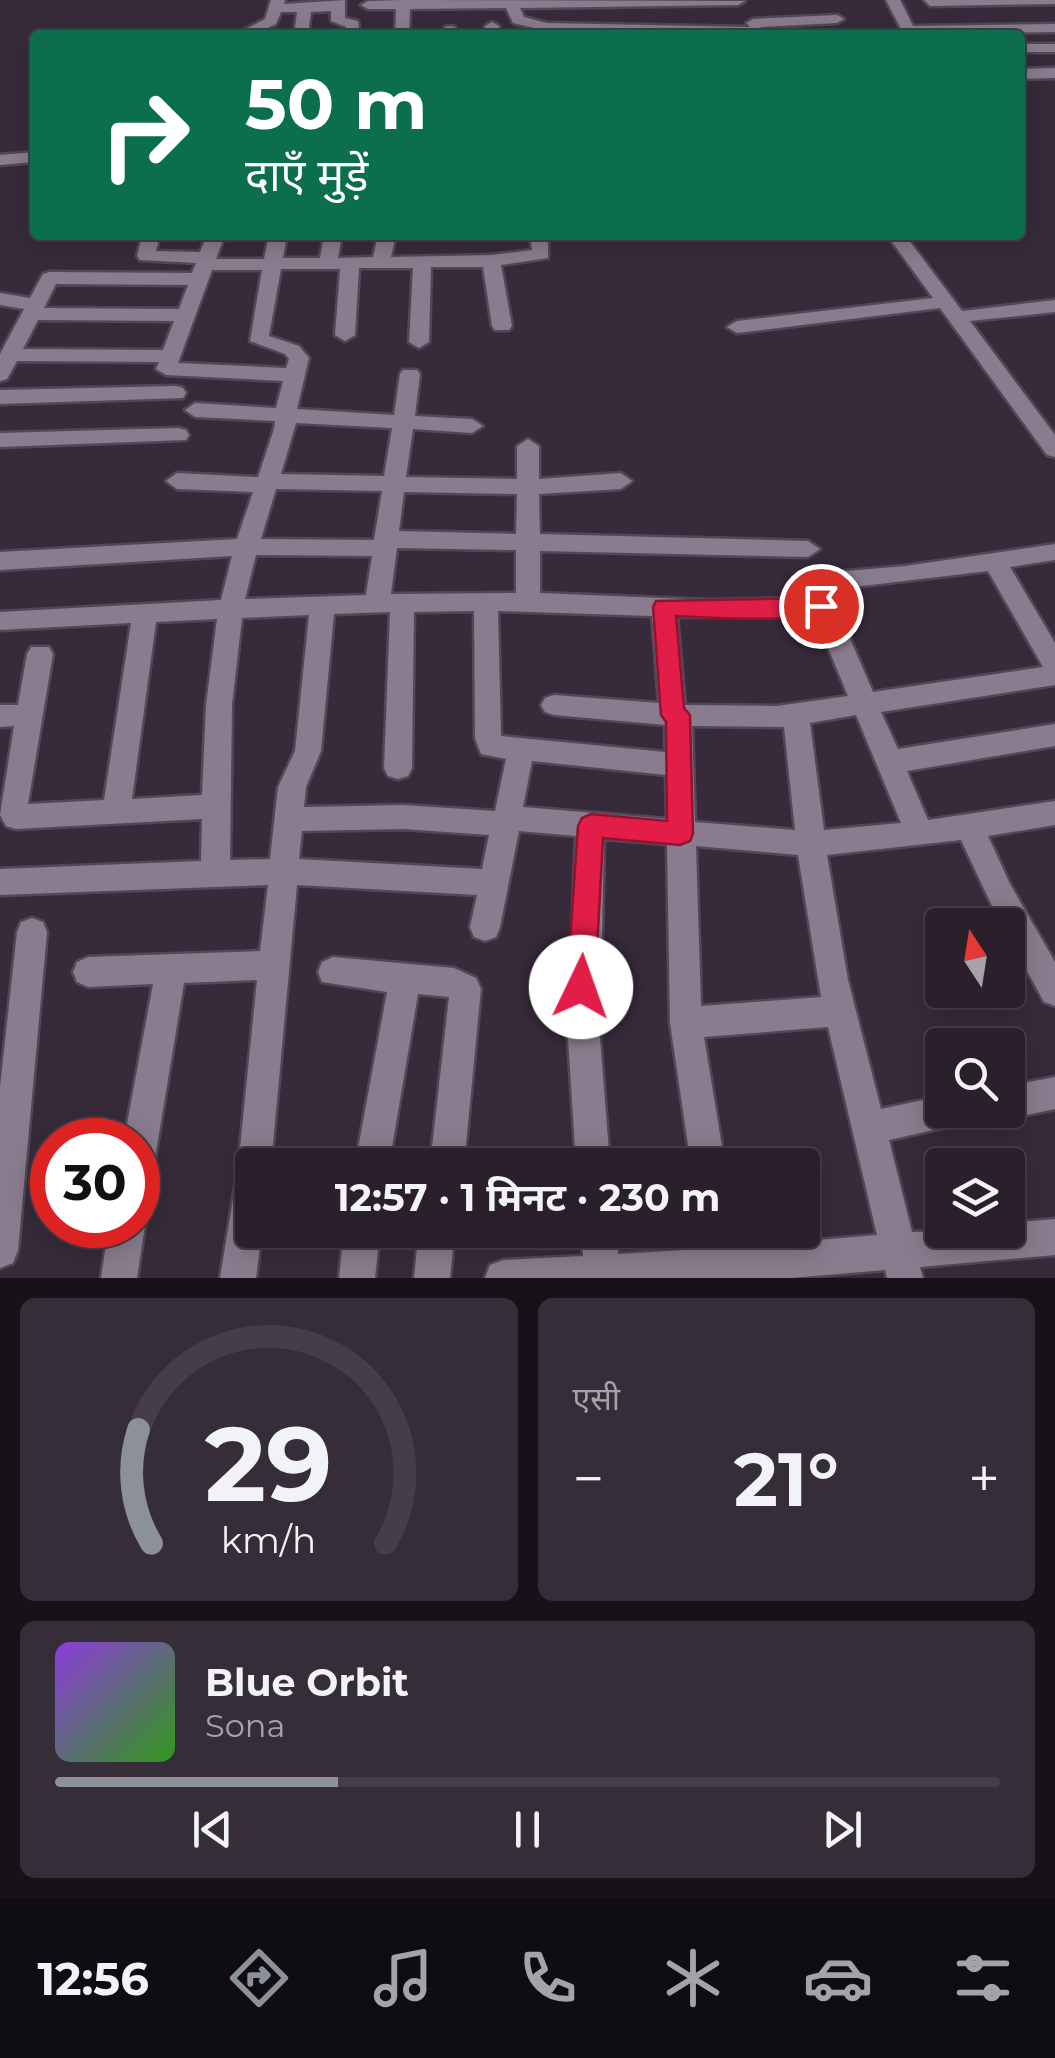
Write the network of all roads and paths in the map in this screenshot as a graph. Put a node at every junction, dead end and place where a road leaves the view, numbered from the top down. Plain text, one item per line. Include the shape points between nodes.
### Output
1 (893, 0) edge
2 (1055, 0) edge
3 (738, 1) edge
4 (930, 1) edge
5 (448, 2) edge
6 (520, 2) edge
7 (397, 3) edge
8 (618, 3) junction
9 (277, 4) edge
10 (338, 4) edge
11 (368, 5) dead end
12 (305, 8) junction
13 (1055, 17) edge
14 (1021, 18) dead end
15 (945, 28) junction
16 (1055, 28) edge
17 (251, 30) edge
18 (302, 30) edge
19 (353, 30) edge
20 (401, 30) edge
21 (558, 30) edge
22 (624, 30) edge
23 (758, 30) edge
24 (843, 30) edge
25 (909, 30) edge
26 (928, 30) edge
27 (1025, 48) edge
28 (1055, 48) edge
29 (1025, 74) edge
30 (1055, 74) edge
31 (30, 157) edge
32 (0, 160) edge
33 (150, 240) edge
34 (214, 240) edge
35 (277, 240) edge
36 (332, 240) edge
37 (386, 240) edge
38 (442, 240) edge
39 (541, 240) edge
40 (900, 240) edge
41 (491, 261) junction
42 (431, 262) junction
43 (350, 264) junction
44 (380, 264) junction
45 (271, 265) junction
46 (328, 265) junction
47 (204, 267) junction
48 (0, 298) edge
49 (1055, 306) edge
50 (33, 310) junction
51 (950, 310) junction
52 (186, 315) junction
53 (502, 326) dead end
54 (737, 327) dead end
55 (344, 334) dead end
56 (419, 342) dead end
57 (9, 355) junction
58 (170, 356) junction
59 (410, 374) dead end
60 (0, 375) edge
61 (295, 375) junction
62 (176, 393) dead end
63 (0, 397) edge
64 (195, 410) dead end
65 (286, 416) junction
66 (401, 423) junction
67 (472, 426) dead end
68 (178, 434) dead end
69 (0, 440) edge
70 (528, 446) dead end
71 (1055, 450) edge
72 (176, 481) dead end
73 (620, 481) dead end
74 (268, 483) junction
75 (393, 484) junction
76 (528, 487) junction
77 (384, 543) junction
78 (528, 543) junction
79 (245, 548) junction
80 (808, 549) dead end
81 (1055, 552) edge
82 (0, 561) edge
83 (995, 563) junction
84 (486, 602) junction
85 (528, 602) junction
86 (389, 606) junction
87 (821, 606) junction
88 (664, 607) junction
89 (231, 608) junction
90 (322, 608) junction
91 (145, 611) junction
92 (0, 620) edge
93 (40, 654) dead end
94 (1055, 665) edge
95 (1055, 675) edge
96 (554, 705) dead end
97 (866, 706) junction
98 (796, 714) junction
99 (30, 715) junction
100 (676, 715) junction
101 (0, 716) edge
102 (1055, 735) edge
103 (522, 750) junction
104 (890, 762) junction
105 (681, 765) junction
106 (398, 768) dead end
107 (216, 806) junction
108 (6, 813) edge
109 (1055, 813) edge
110 (116, 814) junction
111 (289, 818) junction
112 (508, 821) junction
113 (591, 826) junction
114 (970, 827) junction
115 (680, 834) junction
116 (920, 834) junction
117 (811, 844) junction
118 (284, 872) junction
119 (216, 873) junction
120 (0, 882) edge
121 (495, 883) junction
122 (485, 927) dead end
123 (32, 932) dead end
124 (275, 964) junction
125 (171, 968) junction
126 (88, 972) dead end
127 (334, 972) dead end
128 (405, 978) junction
129 (1055, 991) edge
130 (839, 1011) junction
131 (686, 1023) junction
132 (1055, 1093) edge
133 (1025, 1099) edge
134 (925, 1117) edge
135 (145, 1118) edge
136 (867, 1128) junction
137 (256, 1148) edge
138 (375, 1148) edge
139 (449, 1148) edge
140 (591, 1148) edge
141 (705, 1148) edge
142 (1055, 1238) edge
143 (124, 1248) edge
144 (242, 1248) edge
145 (360, 1248) edge
146 (435, 1248) edge
147 (600, 1248) edge
148 (0, 1250) edge
149 (901, 1265) edge
150 (723, 1272) edge
151 (602, 1275) edge
152 (118, 1278) edge
153 (238, 1278) edge
154 (357, 1278) edge
155 (432, 1278) edge
156 (503, 1278) edge

1 - 25 street
2 - 4 street
3 - 8 street
3 - 23 street
4 - 15 street
5 - 6 street
5 - 7 street
6 - 8 street
6 - 21 street via 516,17 523,24
7 - 11 street
7 - 20 street
8 - 22 street
9 - 12 street
9 - 17 street via 271,21
10 - 12 street
10 - 19 street via 338,20
12 - 18 street
13 - 14 street
15 - 16 street
15 - 26 street
23 - 24 street via 834,15
27 - 28 street
29 - 30 street
31 - 32 street
33 - 47 street via 146,256
34 - 47 street
35 - 45 street
36 - 46 street
37 - 44 street
38 - 42 street
39 - 41 street via 542,254
40 - 51 street
41 - 42 street
41 - 53 street
42 - 44 street
42 - 56 street
43 - 44 street
43 - 46 street
43 - 55 street
45 - 46 street
45 - 47 street
45 - 61 street via 259,336 298,354
47 - 50 street via 56,276 47,280
47 - 52 street
48 - 50 street
49 - 51 street
50 - 52 street
50 - 57 street
51 - 54 street
51 - 71 street
52 - 58 street
57 - 58 street
57 - 60 street
58 - 61 street via 169,371
59 - 66 street
61 - 65 street
62 - 63 street
64 - 65 street
65 - 66 street
65 - 74 street
66 - 67 street
66 - 75 street
68 - 69 street
70 - 76 street
72 - 74 street
73 - 76 street
74 - 75 street
74 - 79 street
75 - 76 street
75 - 77 street
76 - 78 street
77 - 78 street
77 - 79 street
77 - 86 street
78 - 80 street
78 - 85 street
79 - 82 street
79 - 89 street
81 - 83 street
83 - 87 street via 824,582 814,587
83 - 94 street
84 - 85 street
84 - 86 street
84 - 103 street via 488,742
85 - 88 street
86 - 90 street
86 - 106 street
87 - 88 street
87 - 97 street
88 - 100 street
89 - 90 street
89 - 91 street
89 - 107 street
90 - 111 street via 308,751 294,778
91 - 92 street
91 - 110 street
93 - 99 street
95 - 97 street
96 - 100 street
97 - 98 street
97 - 104 street
98 - 100 street
98 - 117 street
99 - 101 street
99 - 108 street
100 - 105 street
102 - 104 street
103 - 105 street
103 - 112 street
104 - 116 street
105 - 115 street
107 - 110 street
107 - 119 street
108 - 110 street via 22,819
109 - 114 street
111 - 112 street
111 - 118 street
112 - 113 street
112 - 121 street
113 - 115 street
113 - 140 street via 581,987
114 - 116 street
114 - 129 street
115 - 117 street
115 - 131 street
116 - 117 street
117 - 130 street
118 - 119 street
118 - 121 street
118 - 124 street
119 - 120 street
121 - 122 street
123 - 148 street
124 - 125 street
124 - 137 street
125 - 126 street
125 - 135 street
127 - 128 street
128 - 138 street
128 - 139 street via 465,989
130 - 131 street
130 - 136 street
131 - 141 street
132 - 133 street
134 - 136 street
136 - 149 street
142 - 149 street
143 - 152 street
144 - 153 street
145 - 154 street
146 - 155 street
147 - 151 street
149 - 150 street
150 - 151 street
151 - 156 street

